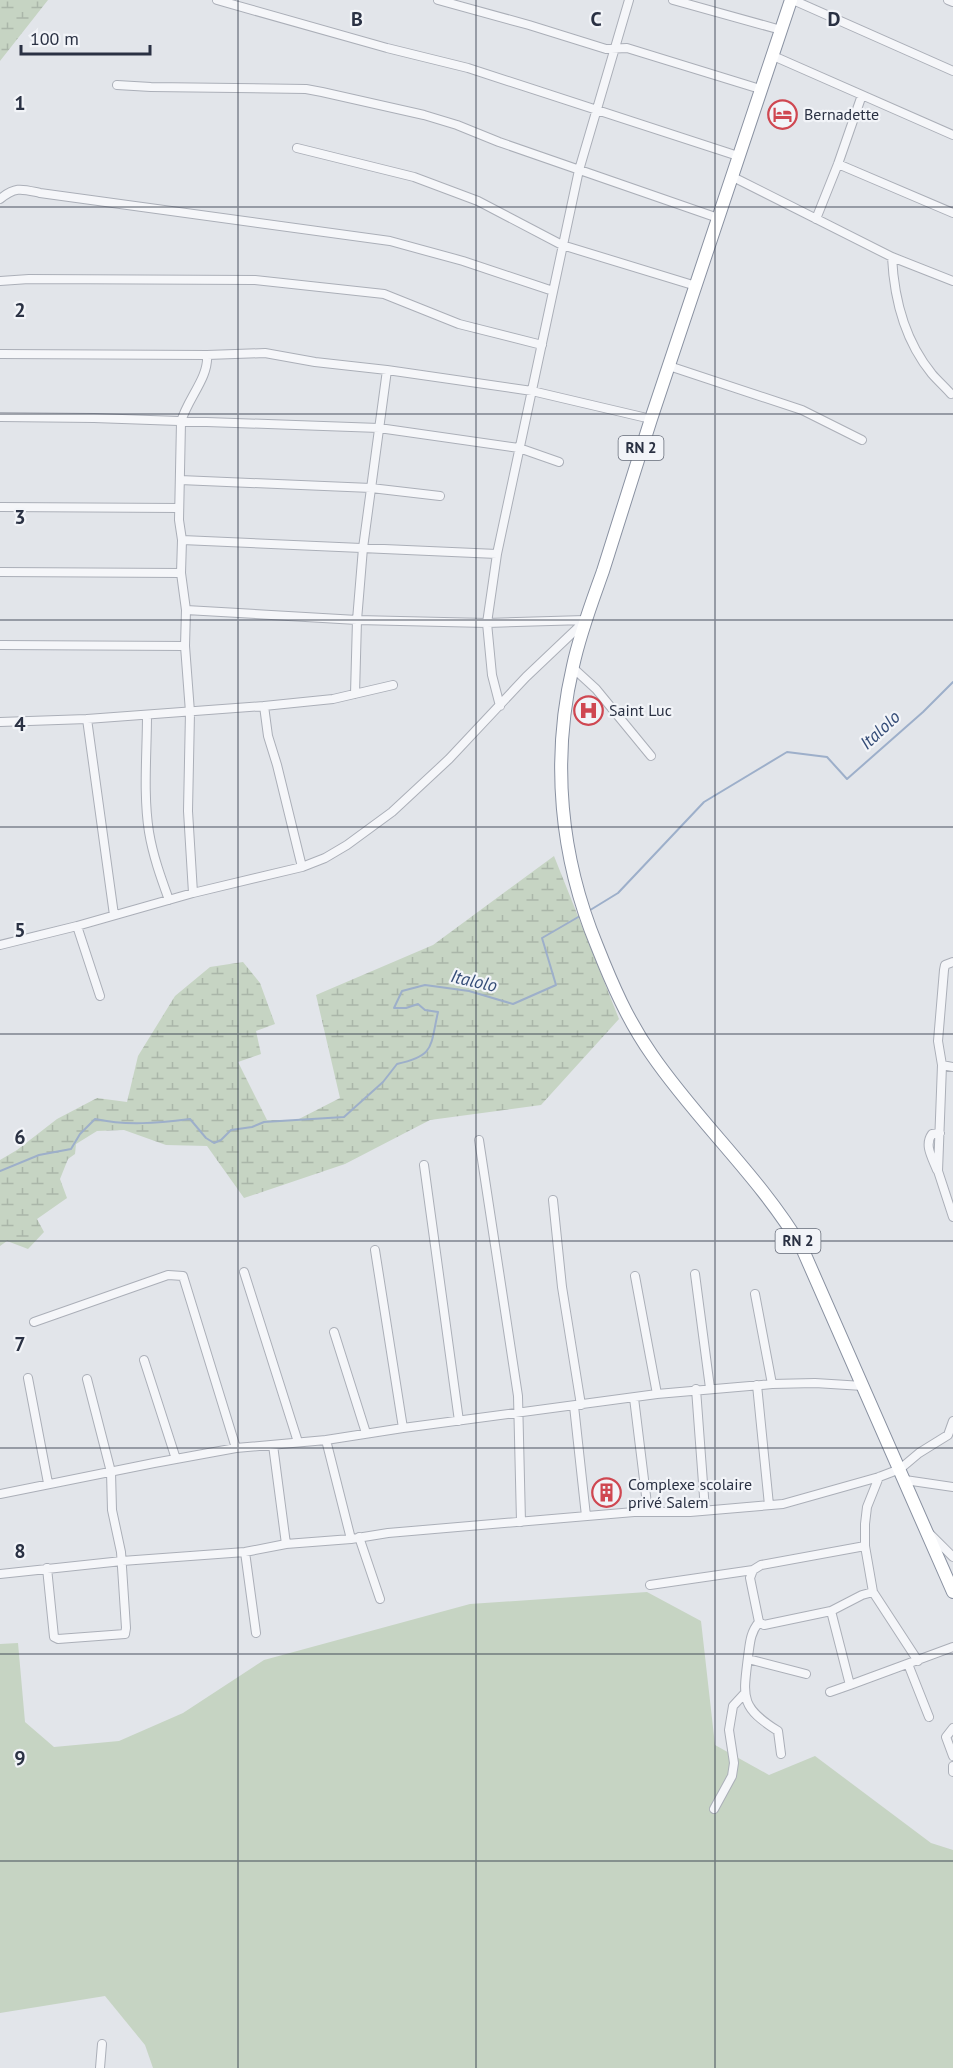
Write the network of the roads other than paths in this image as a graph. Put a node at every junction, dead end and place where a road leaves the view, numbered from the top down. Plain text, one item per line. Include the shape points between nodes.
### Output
1 (217, 0) edge
2 (438, 0) edge
3 (629, 0) edge
4 (673, 0) edge
5 (792, 0) edge
6 (948, 0) edge
7 (953, 2) edge
8 (781, 30) junction
9 (615, 50) junction
10 (771, 56) junction
11 (953, 71) edge
12 (117, 85) dead end
13 (760, 89) junction
14 (862, 95) junction
15 (596, 109) junction
16 (953, 135) edge
17 (297, 148) dead end
18 (738, 156) junction
19 (838, 164) junction
20 (579, 170) junction
21 (731, 176) junction
22 (0, 199) edge
23 (953, 213) edge
24 (718, 218) junction
25 (816, 219) junction
26 (562, 245) junction
27 (892, 257) junction
28 (0, 281) edge
29 (953, 281) edge
30 (696, 286) junction
31 (553, 291) junction
32 (542, 345) junction
33 (0, 354) edge
34 (207, 355) junction
35 (669, 366) junction
36 (387, 370) junction
37 (532, 391) junction
38 (951, 394) dead end
39 (0, 417) edge
40 (651, 419) junction
41 (181, 422) junction
42 (379, 428) junction
43 (862, 440) dead end
44 (519, 448) junction
45 (559, 462) dead end
46 (180, 480) junction
47 (371, 488) junction
48 (440, 496) dead end
49 (0, 507) edge
50 (179, 508) junction
51 (182, 540) junction
52 (363, 548) junction
53 (497, 554) junction
54 (0, 572) edge
55 (181, 573) junction
56 (186, 610) junction
57 (357, 620) junction
58 (585, 620) junction
59 (487, 623) junction
60 (0, 645) edge
61 (185, 646) junction
62 (572, 667) junction
63 (393, 685) dead end
64 (355, 694) junction
65 (264, 706) junction
66 (500, 706) junction
67 (190, 712) junction
68 (147, 715) junction
69 (87, 719) junction
70 (0, 722) edge
71 (651, 756) dead end
72 (303, 867) junction
73 (192, 893) junction
74 (169, 900) junction
75 (114, 915) junction
76 (77, 926) junction
77 (0, 945) edge
78 (953, 962) edge
79 (99, 996) dead end
80 (942, 1065) junction
81 (953, 1067) edge
82 (479, 1140) dead end
83 (424, 1165) dead end
84 (553, 1200) dead end
85 (953, 1217) edge
86 (375, 1250) dead end
87 (243, 1272) dead end
88 (695, 1274) dead end
89 (634, 1276) dead end
90 (755, 1294) dead end
91 (34, 1322) dead end
92 (334, 1332) dead end
93 (144, 1360) dead end
94 (28, 1378) dead end
95 (87, 1379) dead end
96 (772, 1384) junction
97 (757, 1385) junction
98 (863, 1386) junction
99 (710, 1388) junction
100 (696, 1389) junction
101 (657, 1394) junction
102 (634, 1398) junction
103 (578, 1406) junction
104 (519, 1414) junction
105 (459, 1421) junction
106 (953, 1421) edge
107 (403, 1428) junction
108 (366, 1433) junction
109 (951, 1433) edge
110 (326, 1440) junction
111 (298, 1442) junction
112 (273, 1445) junction
113 (236, 1448) junction
114 (176, 1459) junction
115 (111, 1472) junction
116 (902, 1474) junction
117 (879, 1477) junction
118 (48, 1483) junction
119 (953, 1487) edge
120 (0, 1494) edge
121 (769, 1505) junction
122 (705, 1510) junction
123 (648, 1512) junction
124 (586, 1516) junction
125 (520, 1522) junction
126 (927, 1530) junction
127 (355, 1538) junction
128 (286, 1544) junction
129 (865, 1546) junction
130 (245, 1552) junction
131 (953, 1557) edge
132 (122, 1561) junction
133 (47, 1568) junction
134 (753, 1570) junction
135 (0, 1574) edge
136 (650, 1585) dead end
137 (873, 1592) junction
138 (953, 1592) edge
139 (380, 1599) dead end
140 (831, 1611) junction
141 (759, 1622) junction
142 (256, 1633) dead end
143 (953, 1647) edge
144 (748, 1659) junction
145 (918, 1661) junction
146 (908, 1664) junction
147 (806, 1674) dead end
148 (850, 1685) junction
149 (830, 1692) dead end
150 (745, 1693) junction
151 (929, 1717) dead end
152 (953, 1728) edge
153 (781, 1754) dead end
154 (953, 1756) edge
155 (953, 1766) edge
156 (953, 1772) edge
157 (714, 1809) dead end
158 (102, 2044) dead end
159 (100, 2068) edge

1 - 15 street via 468,68
2 - 9 street
3 - 9 street
4 - 8 street
5 - 8 highway, RN 2
5 - 11 street
6 - 7 street
8 - 10 highway, RN 2
9 - 13 street via 627,48
9 - 15 street
10 - 13 highway, RN 2
10 - 14 street
12 - 20 street via 306,89 437,119
13 - 18 highway, RN 2
14 - 16 street
14 - 19 street
15 - 18 street
15 - 20 street
17 - 26 street via 425,181 478,201
18 - 21 highway, RN 2
19 - 23 street
19 - 25 street
20 - 24 street
20 - 26 street
21 - 24 highway, RN 2
21 - 25 street
22 - 31 street via 24,189 390,241
24 - 30 highway, RN 2
25 - 27 street
26 - 30 street
26 - 31 street
27 - 29 street
27 - 38 street via 895,291 914,347
28 - 32 street via 255,280 384,294 459,324
30 - 35 highway, RN 2
31 - 32 street
32 - 37 street
33 - 34 street
34 - 36 street via 265,352
34 - 41 street via 208,365
35 - 40 highway, RN 2
35 - 43 street via 802,410
36 - 37 street
36 - 42 street
37 - 40 street
37 - 44 street
39 - 41 street
40 - 58 highway, RN 2
41 - 42 street
41 - 46 street
42 - 44 street
42 - 47 street
44 - 45 street
44 - 53 street
46 - 47 street
46 - 50 street
47 - 48 street
47 - 52 street
49 - 50 street
50 - 51 street
51 - 52 street
51 - 55 street
52 - 53 street
52 - 57 street
53 - 59 street
54 - 55 street
55 - 56 street
56 - 57 street
56 - 61 street
57 - 59 street
57 - 64 street
58 - 59 street
58 - 62 highway, RN 2
58 - 66 street
59 - 66 street via 492,675
60 - 61 street
61 - 67 street
62 - 71 street via 596,689
62 - 98 highway, RN 2 via 560,774 564,824 587,924 618,998 651,1054 770,1199 802,1248
63 - 64 street
64 - 65 street
65 - 67 street
65 - 72 street via 268,736
66 - 72 street via 392,812 347,845
67 - 68 street
67 - 73 street via 188,811
68 - 69 street
68 - 74 street via 149,832
69 - 70 street
69 - 75 street
72 - 73 street
73 - 74 street
74 - 75 street
75 - 76 street
76 - 77 street
76 - 79 street
78 - 80 street via 945,965 944,970 938,1041
80 - 81 street
80 - 85 street via 938,1171
82 - 104 street
83 - 105 street
84 - 103 street
86 - 107 street
87 - 111 street
88 - 99 street
89 - 101 street
90 - 96 street
91 - 113 street via 168,1275 183,1276
92 - 108 street
93 - 114 street
94 - 118 street
95 - 115 street
96 - 97 street
96 - 98 street
97 - 99 street
97 - 121 street
98 - 116 highway, RN 2
99 - 100 street
100 - 101 street
100 - 122 street
101 - 102 street
102 - 103 street
102 - 123 street
103 - 104 street
103 - 124 street
104 - 105 street
104 - 125 street
105 - 107 street
106 - 109 street
107 - 108 street
108 - 110 street
109 - 116 street via 919,1453
110 - 111 street
110 - 127 street
111 - 112 street
112 - 113 street
112 - 128 street
113 - 114 street
114 - 115 street
115 - 118 street
115 - 132 street via 112,1510
116 - 117 street
116 - 119 street
116 - 126 highway, RN 2
117 - 121 street
117 - 129 street via 867,1507
118 - 120 street
121 - 122 street
122 - 123 street
123 - 124 street
124 - 125 street
125 - 127 street
126 - 131 street
126 - 138 highway, RN 2
127 - 128 street
127 - 139 street
128 - 130 street
129 - 134 street via 761,1565
129 - 137 street
130 - 132 street
130 - 142 street
132 - 133 street
132 - 133 street via 125,1634 54,1638
133 - 135 street
134 - 136 street
134 - 141 street via 750,1578
137 - 140 street
137 - 145 street
140 - 141 street via 770,1626
140 - 148 street
141 - 144 street via 751,1631
143 - 145 street
144 - 147 street
144 - 150 street
145 - 146 street
146 - 148 street
146 - 151 street
148 - 149 street
150 - 153 street via 758,1718 778,1731
150 - 157 street via 733,1706 729,1730 732,1776
152 - 154 street via 946,1737
155 - 156 street
158 - 159 street

